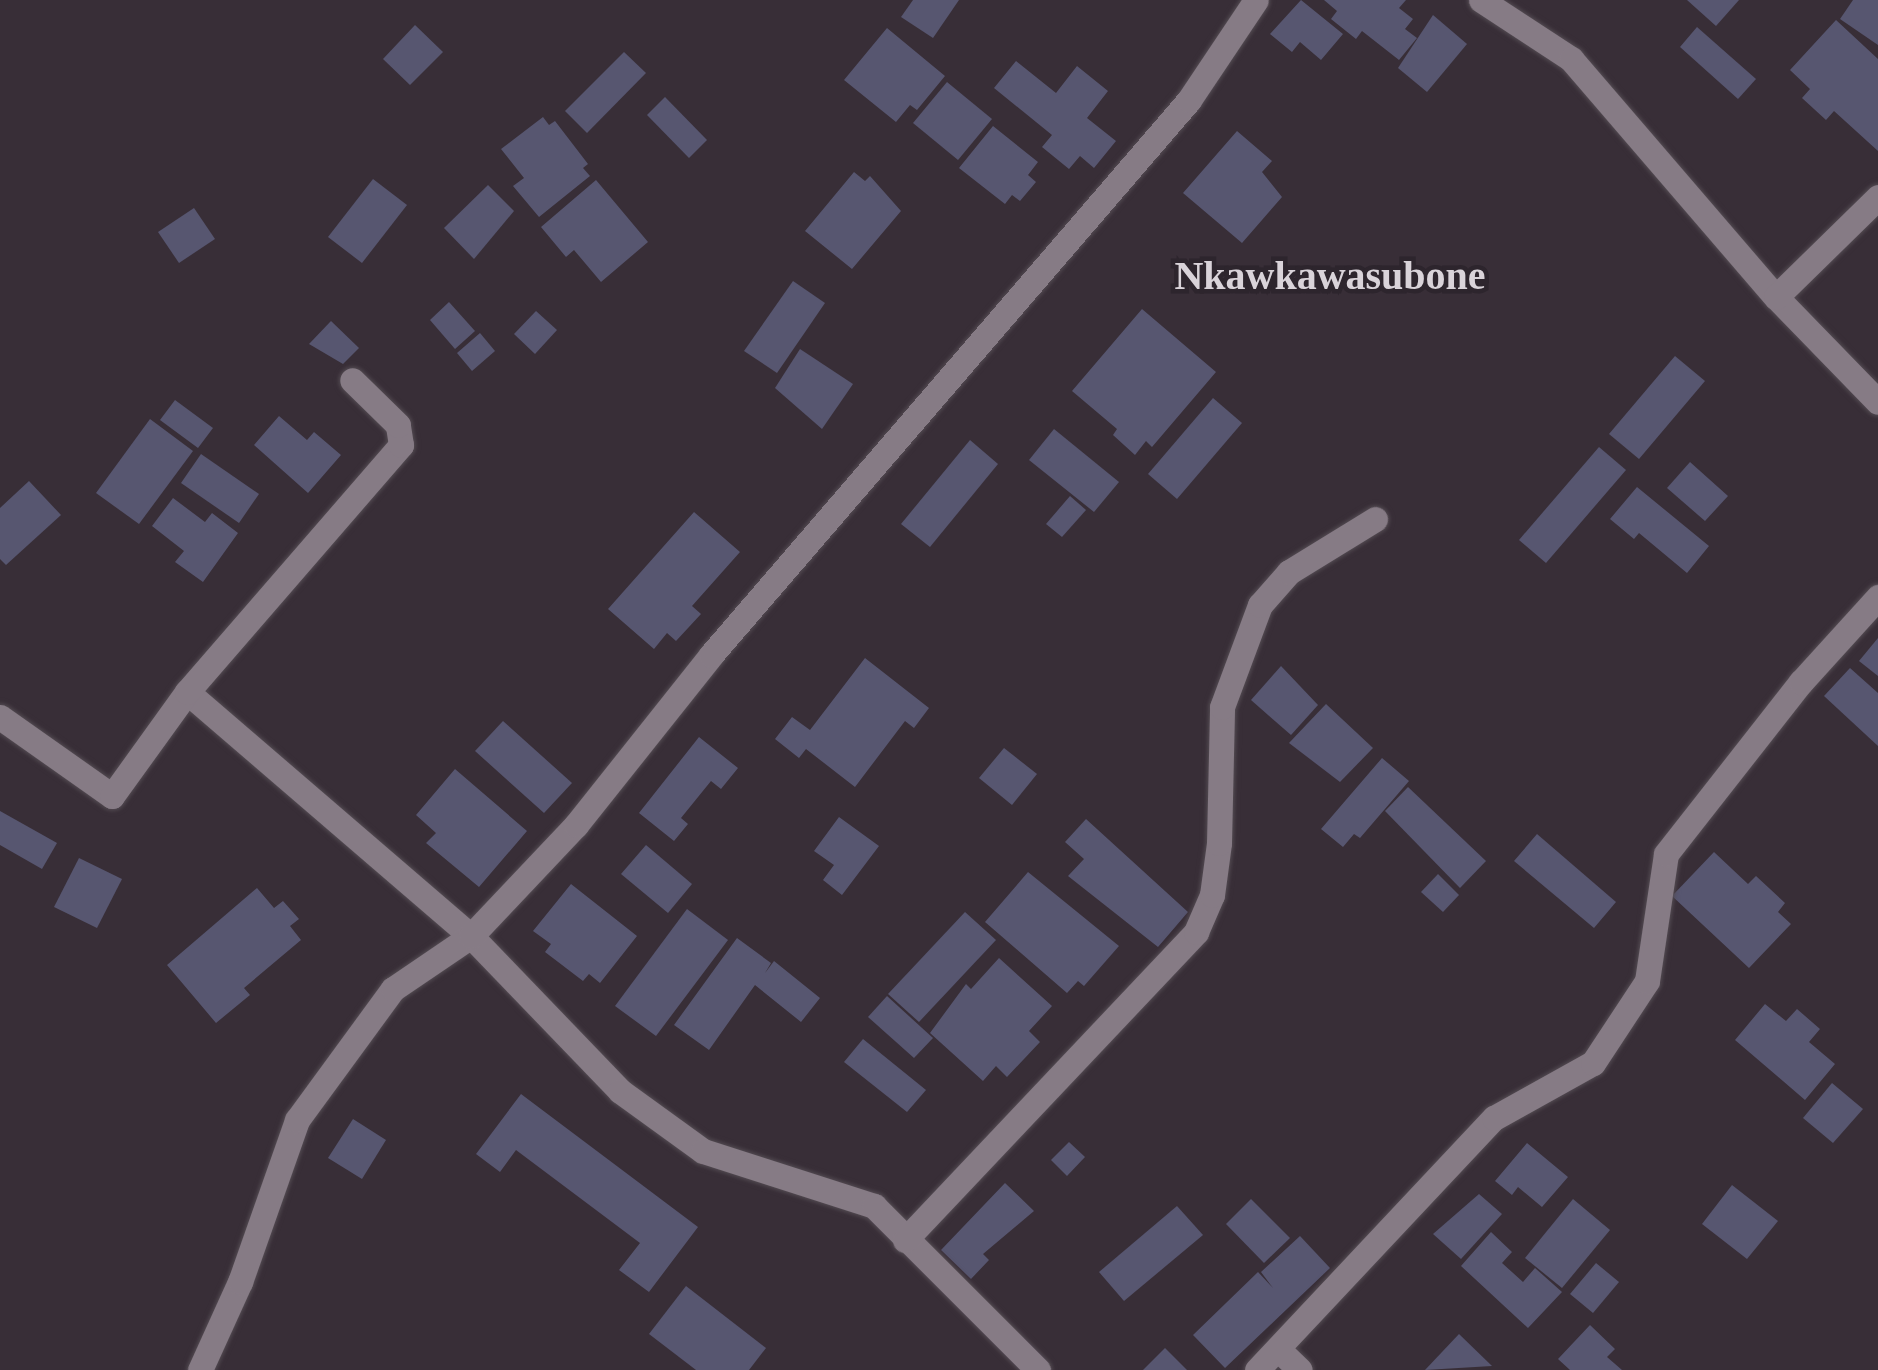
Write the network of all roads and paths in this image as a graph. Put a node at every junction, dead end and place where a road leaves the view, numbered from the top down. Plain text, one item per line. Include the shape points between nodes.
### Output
1 (1256, 0) edge
2 (1481, 0) edge
3 (1878, 197) edge
4 (1776, 296) junction
5 (352, 380) dead end
6 (1878, 402) edge
7 (1375, 519) dead end
8 (1878, 598) edge
9 (187, 692) junction
10 (0, 717) edge
11 (471, 936) junction
12 (905, 1240) junction
13 (1278, 1349) junction
14 (200, 1370) edge
15 (1038, 1370) edge
16 (1257, 1370) edge
17 (1300, 1370) edge

1 - 11 street via 1189,100 1029,294 711,655 576,825
2 - 4 street via 1570,60
3 - 4 street
4 - 6 street
5 - 9 street via 398,425 401,445
7 - 12 street via 1289,572 1260,605 1222,707 1212,895 1196,932
8 - 13 street via 1800,682 1666,854 1647,981 1593,1062 1494,1118
9 - 10 street via 112,796
9 - 11 street
11 - 12 street via 620,1091 703,1151 874,1206
11 - 14 street via 393,989 297,1120 240,1282
12 - 15 street
13 - 16 street
13 - 17 street

